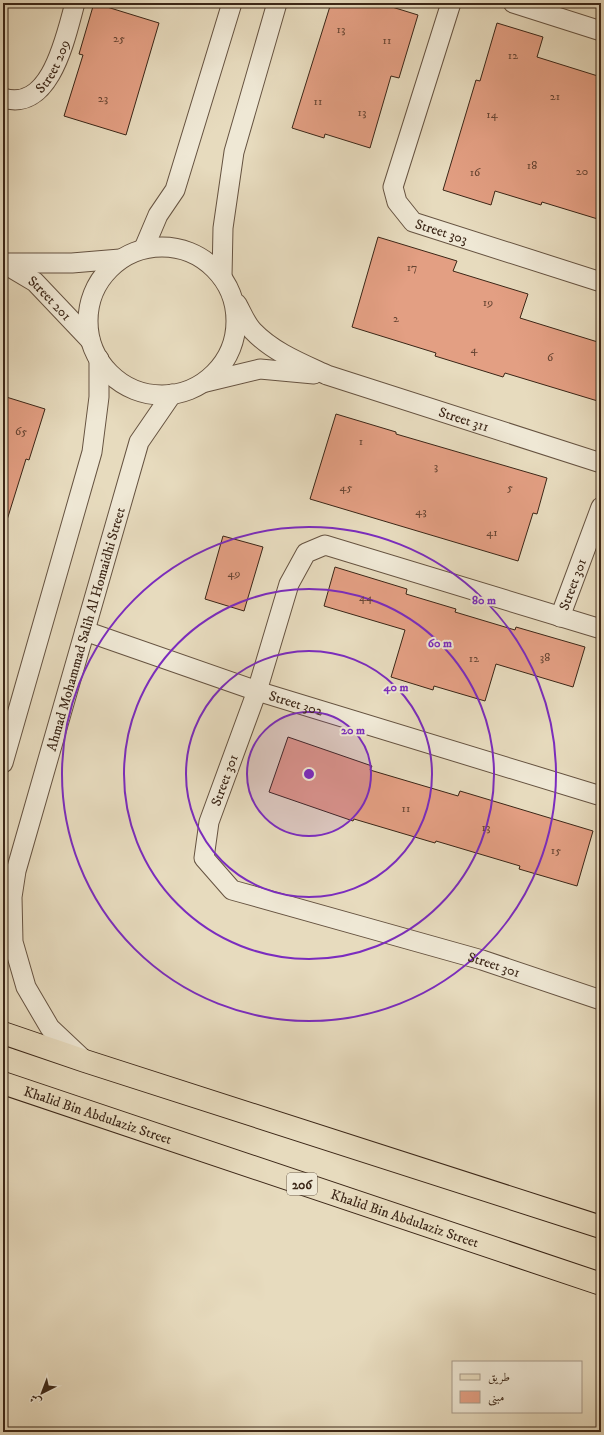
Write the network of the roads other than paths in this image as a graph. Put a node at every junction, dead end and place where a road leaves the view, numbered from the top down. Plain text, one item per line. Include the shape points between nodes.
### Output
1 (75, 3) edge
2 (232, 3) edge
3 (278, 3) edge
4 (451, 3) edge
5 (513, 3) edge
6 (601, 31) edge
7 (3, 98) edge
8 (144, 248) junction
9 (120, 259) junction
10 (3, 263) edge
11 (222, 277) junction
12 (601, 282) edge
13 (234, 300) junction
14 (90, 340) junction
15 (99, 359) junction
16 (327, 375) junction
17 (204, 382) junction
18 (172, 394) junction
19 (601, 463) edge
20 (601, 506) edge
21 (560, 616) junction
22 (601, 629) edge
23 (85, 631) junction
24 (257, 691) junction
25 (3, 763) edge
26 (601, 796) edge
27 (16, 871) junction
28 (3, 885) edge
29 (601, 1000) edge
30 (3, 1033) edge
31 (85, 1061) junction
32 (3, 1084) edge
33 (601, 1227) edge
34 (601, 1284) edge

1 - 7 street, Street 209 via 59,59 40,91 14,101
2 - 8 street via 175,190 158,215
3 - 11 street via 234,152 223,228
4 - 12 street, Street 303 via 393,186 397,202 414,222
5 - 6 street
8 - 9 street
8 - 11 street via 178,248 208,262
9 - 10 street, Street 201 via 72,263
9 - 14 street via 104,274 92,297 88,314
10 - 14 street, Street 201 via 35,282
11 - 13 street, Street 311
13 - 16 street, Street 311 via 252,330 269,345
13 - 17 street via 237,324 231,349 223,364
14 - 15 street
15 - 18 street via 116,378 129,387 153,394
15 - 25 street via 99,397 92,452
16 - 17 street, Street 311 via 260,369
16 - 19 street, Street 311
17 - 18 street, Street 311
18 - 23 street, Ahmad Mohammad Salih Al Homaidhi Street via 139,442
20 - 21 street, Street 301
21 - 22 street, Street 301
21 - 24 street, Street 301 via 325,545 306,553 289,584
23 - 24 street, Street 302
23 - 27 street, Ahmad Mohammad Salih Al Homaidhi Street
24 - 26 street, Street 302
24 - 29 street, Street 301 via 209,822 204,858 232,890 482,960
27 - 28 street, Ahmad Mohammad Salih Al Homaidhi Street via 7,884
27 - 31 street, Ahmad Mohammad Salih Al Homaidhi Street via 12,897 13,942 26,987 50,1028
30 - 31 main road
31 - 33 main road
32 - 34 main road, Khalid Bin Abdulaziz Street / 206

